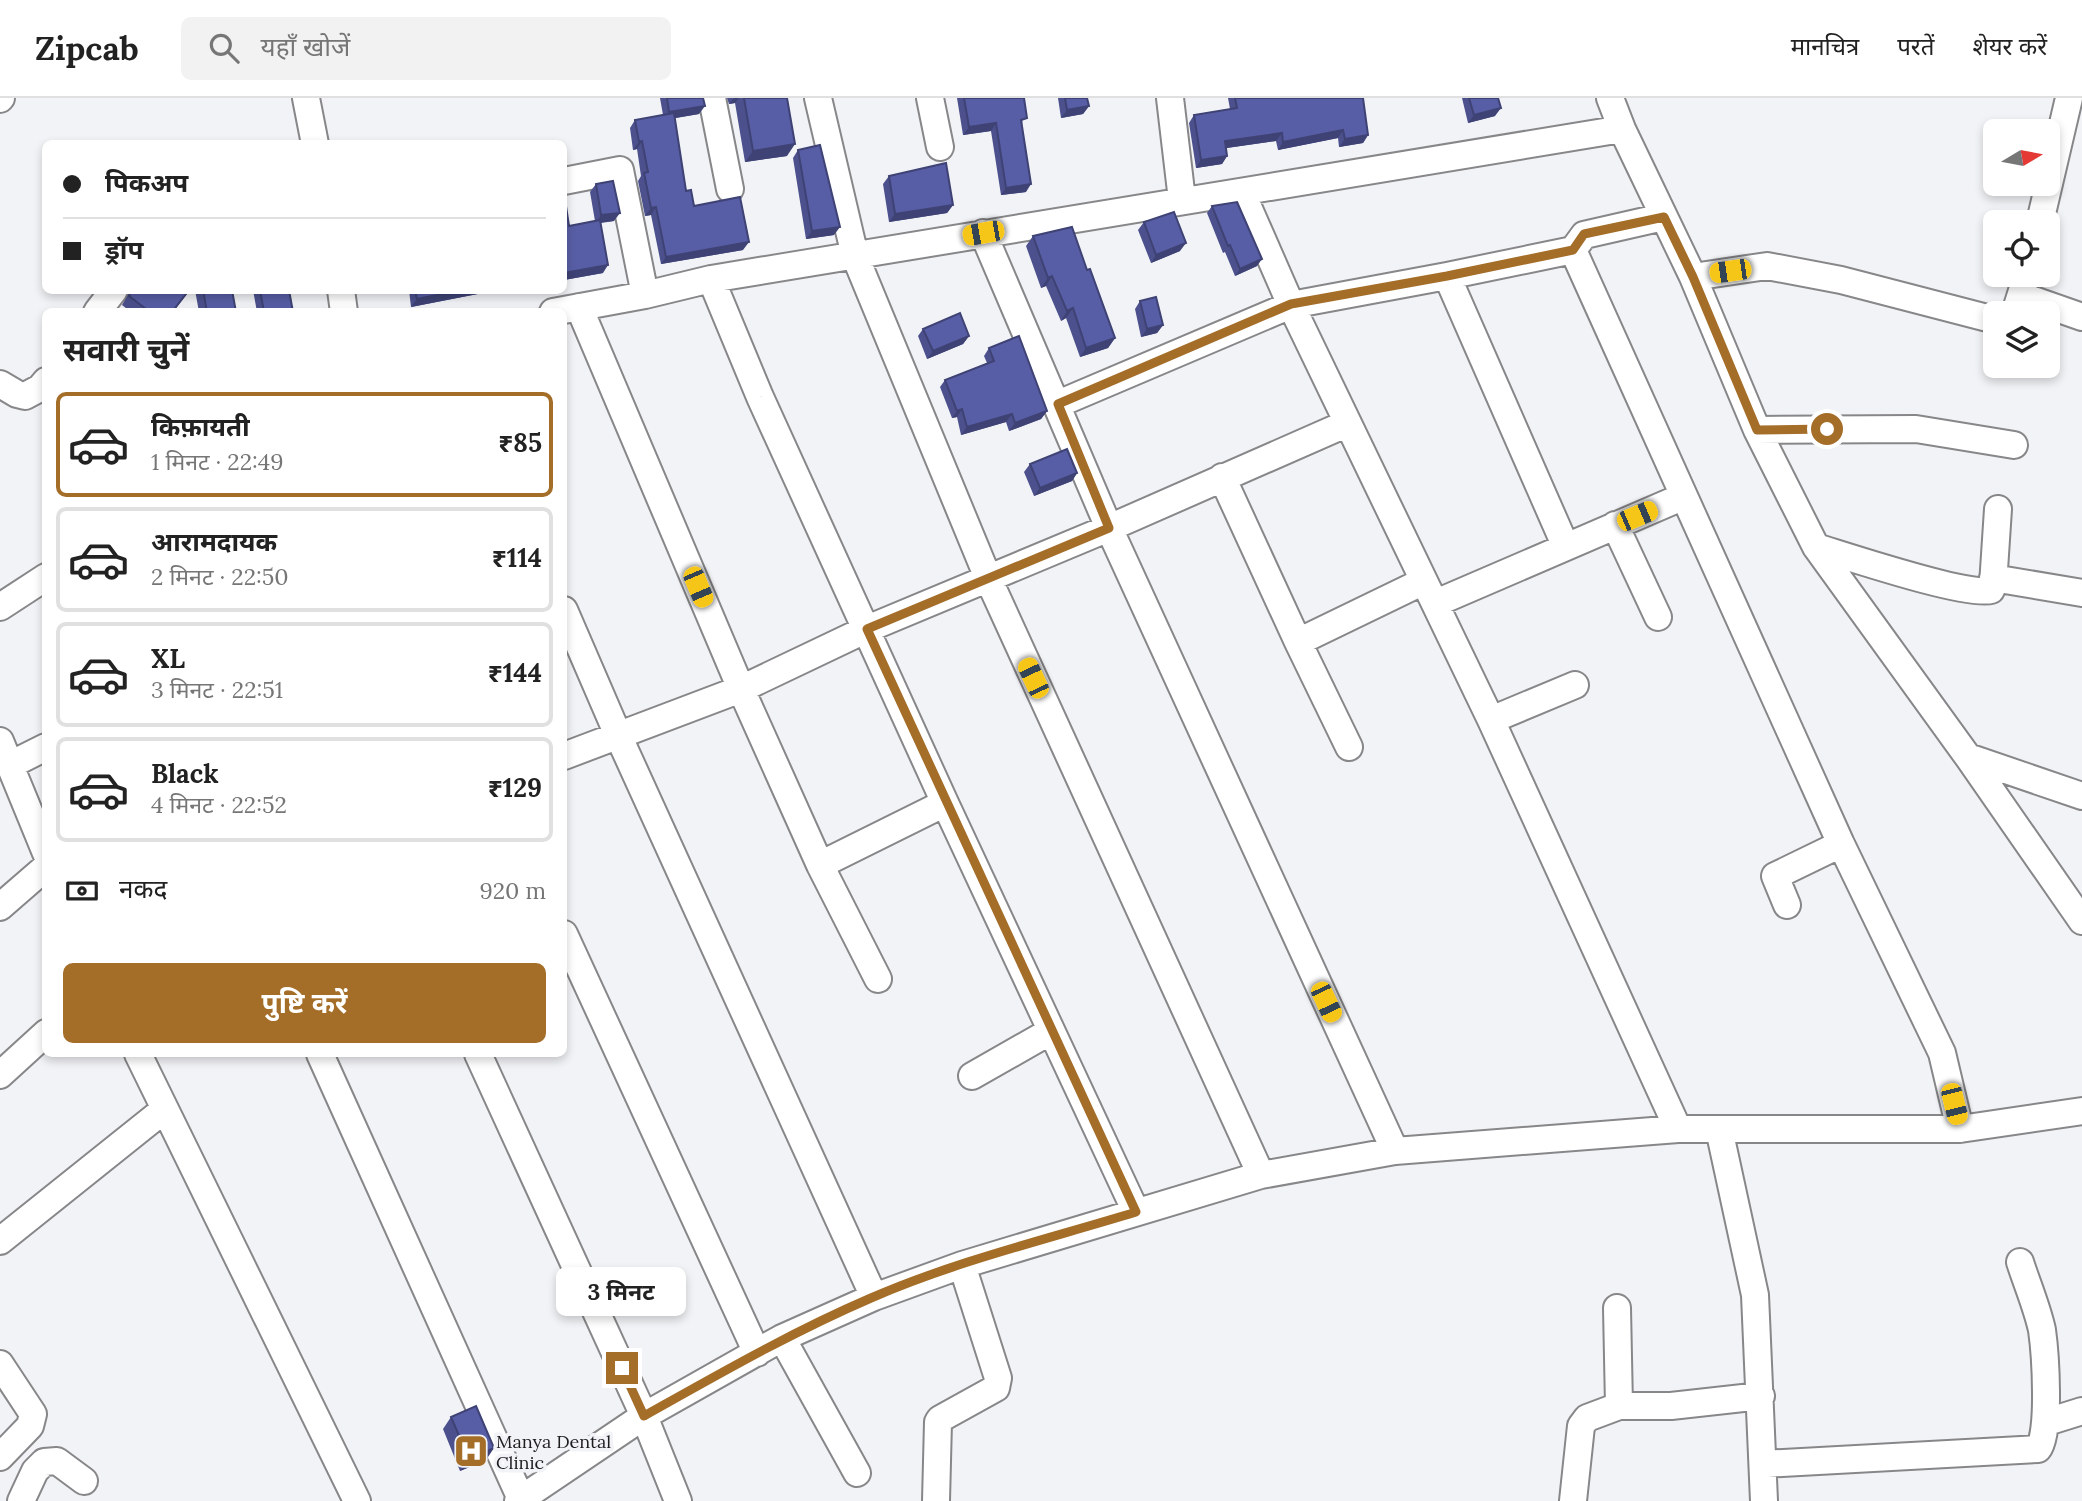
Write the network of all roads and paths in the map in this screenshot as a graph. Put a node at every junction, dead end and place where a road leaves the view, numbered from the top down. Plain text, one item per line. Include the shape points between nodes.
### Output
1 (306, 98) edge
2 (712, 98) edge
3 (818, 98) edge
4 (930, 98) edge
5 (1170, 98) edge
6 (1610, 98) edge
7 (2069, 98) edge
8 (1622, 129) junction
9 (314, 140) edge
10 (940, 147) dead end
11 (567, 180) edge
12 (730, 189) dead end
13 (1242, 192) junction
14 (1182, 200) junction
15 (2043, 210) edge
16 (1664, 217) junction
17 (983, 233) junction
18 (1573, 250) junction
19 (855, 256) junction
20 (1447, 276) junction
21 (1693, 277) junction
22 (711, 279) junction
23 (111, 294) edge
24 (645, 295) junction
25 (2021, 295) edge
26 (1291, 304) junction
27 (579, 307) junction
28 (100, 308) edge
29 (567, 309) edge
30 (1983, 317) edge
31 (2082, 317) edge
32 (0, 384) edge
33 (42, 386) edge
34 (1058, 404) junction
35 (1348, 423) junction
36 (1757, 430) junction
37 (2014, 445) dead end
38 (1222, 477) junction
39 (1682, 497) junction
40 (1998, 509) dead end
41 (1615, 525) junction
42 (1109, 528) junction
43 (1566, 545) junction
44 (1816, 547) junction
45 (988, 578) junction
46 (1993, 578) junction
47 (42, 579) edge
48 (1430, 592) junction
49 (2082, 593) edge
50 (0, 607) edge
51 (567, 617) edge
52 (1658, 617) dead end
53 (867, 629) junction
54 (1298, 642) junction
55 (1575, 685) dead end
56 (741, 689) junction
57 (1491, 720) junction
58 (618, 735) junction
59 (42, 747) edge
60 (1349, 747) dead end
61 (3, 749) edge
62 (567, 755) edge
63 (1968, 757) junction
64 (2082, 796) edge
65 (945, 803) junction
66 (42, 843) edge
67 (1841, 844) junction
68 (820, 866) junction
69 (42, 870) edge
70 (1787, 905) dead end
71 (0, 907) edge
72 (2082, 921) edge
73 (567, 941) edge
74 (878, 979) dead end
75 (1051, 1031) junction
76 (42, 1037) edge
77 (139, 1057) edge
78 (321, 1057) edge
79 (479, 1057) edge
80 (0, 1075) edge
81 (972, 1076) dead end
82 (165, 1109) junction
83 (2082, 1111) edge
84 (1678, 1129) junction
85 (1718, 1129) junction
86 (1960, 1129) junction
87 (1395, 1151) junction
88 (1261, 1175) junction
89 (1136, 1212) junction
90 (0, 1241) edge
91 (2020, 1262) dead end
92 (962, 1265) junction
93 (874, 1297) junction
94 (1616, 1308) dead end
95 (782, 1339) junction
96 (757, 1353) junction
97 (0, 1364) edge
98 (1761, 1396) junction
99 (1619, 1406) junction
100 (2082, 1411) edge
101 (644, 1416) junction
102 (2047, 1422) junction
103 (0, 1457) edge
104 (1763, 1464) junction
105 (857, 1474) dead end
106 (84, 1481) dead end
107 (519, 1500) edge
108 (21, 1501) edge
109 (357, 1501) edge
110 (678, 1501) edge
111 (936, 1501) edge
112 (1573, 1501) edge
113 (1764, 1501) edge

1 - 9 street
2 - 12 street
3 - 19 street
4 - 10 street
5 - 14 street
6 - 8 street
7 - 15 street
8 - 13 street
8 - 16 street
11 - 24 street via 621,171
13 - 14 street
13 - 26 street
14 - 17 street
16 - 18 street via 1584,234
16 - 21 street
17 - 19 street
17 - 34 street
18 - 20 street
18 - 39 street
19 - 22 street
19 - 45 street
20 - 26 street
20 - 43 street
21 - 30 street via 1767,266
21 - 36 street
22 - 24 street
22 - 53 street
23 - 28 street
24 - 27 street
25 - 31 street
26 - 34 street
26 - 35 street
27 - 29 street
27 - 56 street
32 - 33 street via 25,396
34 - 42 street
35 - 38 street
35 - 48 street
36 - 37 street via 1916,429
36 - 44 street
38 - 42 street
38 - 54 street
39 - 41 street
39 - 67 street
40 - 46 street
41 - 43 street
41 - 52 street
42 - 45 street
42 - 87 street
43 - 48 street
44 - 46 street via 1983,592 1991,590
44 - 63 street
45 - 53 street
45 - 88 street
46 - 49 street
47 - 50 street
48 - 54 street
48 - 57 street
51 - 58 street
53 - 56 street
53 - 65 street
54 - 60 street
55 - 57 street
56 - 58 street
56 - 68 street
57 - 84 street
58 - 62 street
58 - 93 street
59 - 61 street
61 - 66 street
63 - 64 street
63 - 72 street
65 - 68 street
65 - 75 street
67 - 70 street via 1775,876
67 - 86 street via 1942,1053
68 - 74 street
69 - 71 street
73 - 96 street
75 - 81 street
75 - 89 street
76 - 80 street
77 - 82 street
78 - 107 street
79 - 101 street
82 - 90 street
82 - 109 street
83 - 86 street
84 - 85 street
84 - 87 street
85 - 86 street
85 - 98 street via 1755,1295
87 - 88 street
88 - 89 street
89 - 92 street
91 - 102 street via 2042,1330
92 - 93 street
92 - 111 street via 998,1378 996,1388 938,1422
93 - 95 street
94 - 99 street
95 - 96 street
95 - 105 street
96 - 101 street
97 - 103 street via 33,1414 30,1426
98 - 99 street via 1671,1406
98 - 104 street
99 - 112 street via 1587,1418 1581,1426
100 - 102 street
101 - 107 street
101 - 110 street
102 - 104 street via 2043,1442 2033,1450
104 - 113 street
106 - 108 street via 57,1461 44,1462

